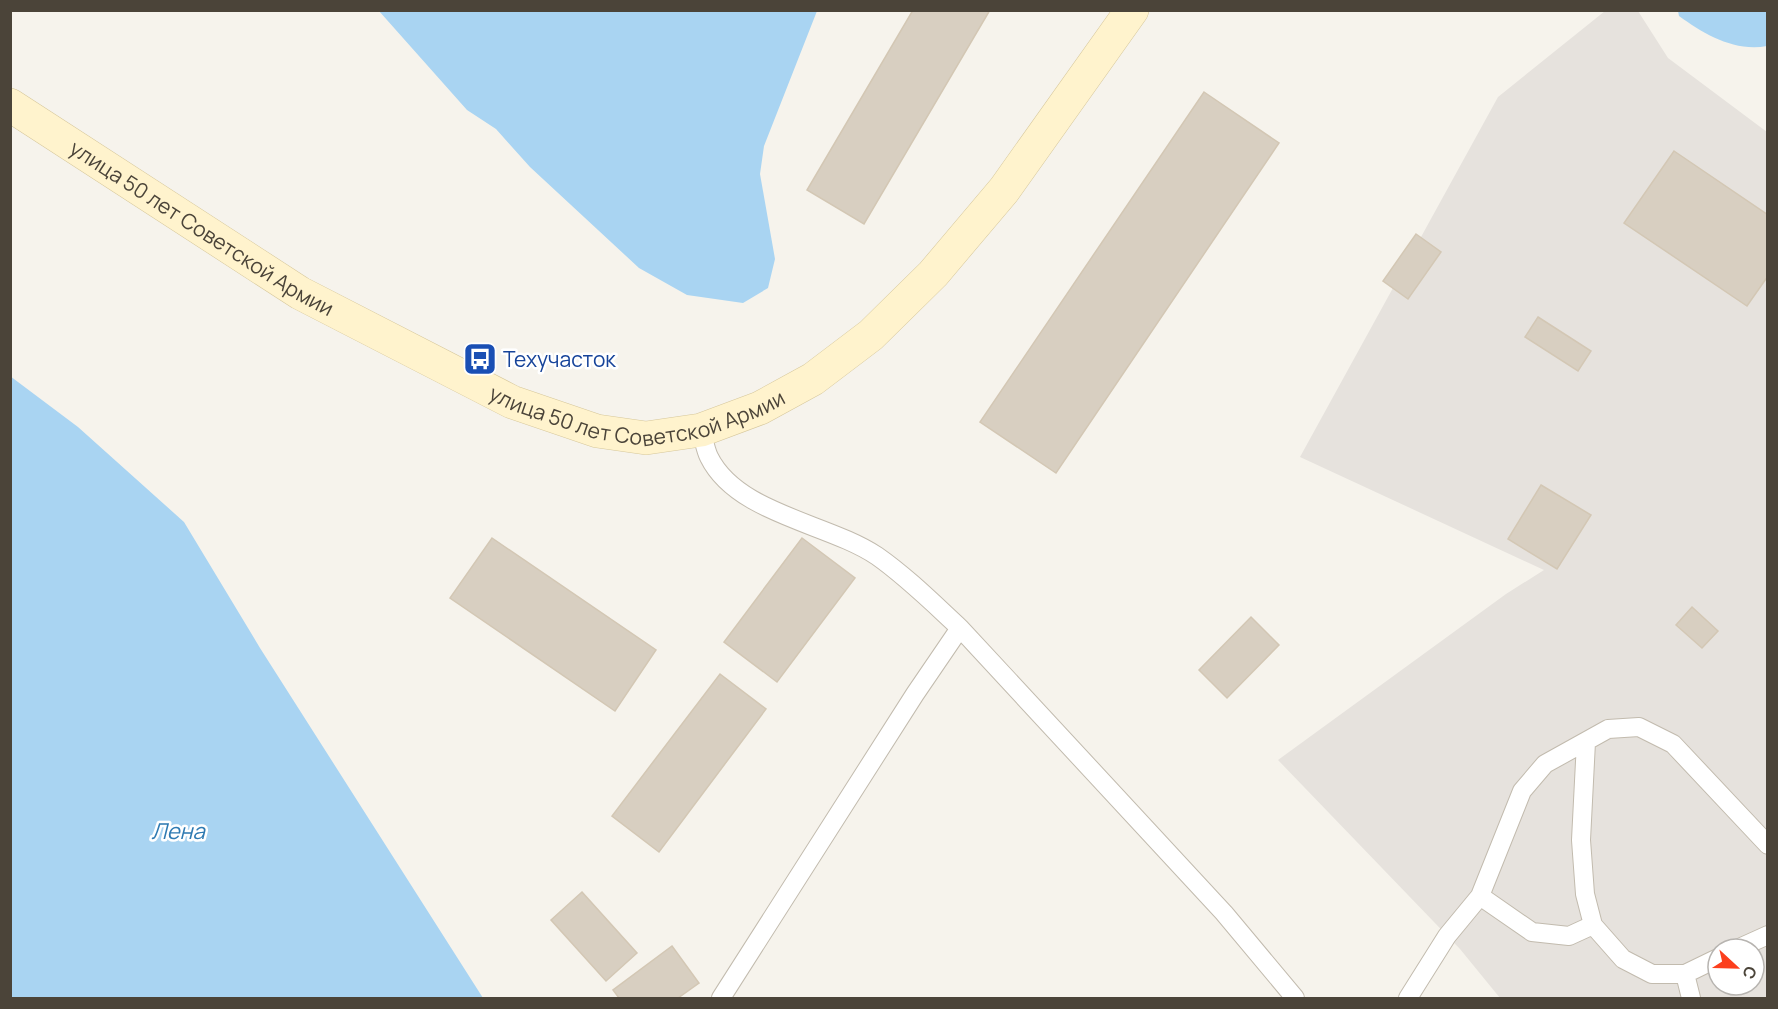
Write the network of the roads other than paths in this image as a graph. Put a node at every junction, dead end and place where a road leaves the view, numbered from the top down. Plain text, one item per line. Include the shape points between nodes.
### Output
1 (1132, 10) edge
2 (10, 105) edge
3 (701, 430) junction
4 (960, 628) junction
5 (1586, 742) junction
6 (1767, 845) edge
7 (1480, 896) junction
8 (1593, 925) junction
9 (1706, 964) edge
10 (1685, 974) junction
11 (721, 999) edge
12 (1295, 999) edge
13 (1408, 999) edge
14 (1691, 999) edge

1 - 3 main road, улица 50 лет Советской Армии via 1004,190 933,274 871,334 813,379 760,408
2 - 3 main road, улица 50 лет Советской Армии via 300,293 512,402 597,431 646,438
3 - 4 lane via 709,456 722,477 764,507 875,555
4 - 11 lane
4 - 12 lane via 1224,913
5 - 6 lane via 1608,729 1639,727 1673,744
5 - 7 lane via 1545,764 1522,791
5 - 8 lane via 1581,840 1585,894
7 - 8 lane via 1532,932 1569,936
7 - 13 lane via 1447,936
8 - 10 lane via 1623,959 1652,974
9 - 10 lane
10 - 14 lane

